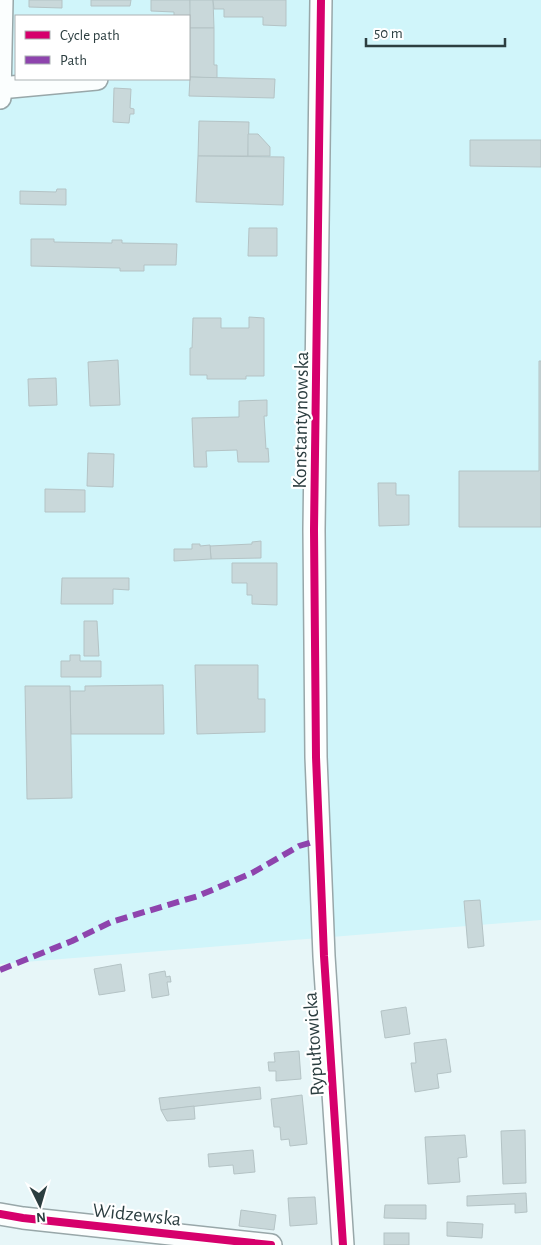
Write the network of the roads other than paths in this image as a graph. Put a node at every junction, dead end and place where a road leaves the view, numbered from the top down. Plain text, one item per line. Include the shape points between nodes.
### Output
1 (2, 0) edge
2 (321, 0) edge
3 (86, 80) edge
4 (0, 88) edge
5 (0, 98) edge
6 (319, 840) joint
7 (0, 1214) edge
8 (272, 1245) edge
9 (343, 1245) edge

1 - 4 street
2 - 6 street, Konstantynowska via 314,530
3 - 4 street
4 - 5 street
6 - 9 street, Rypułtowicka
7 - 8 street, Widzewska

